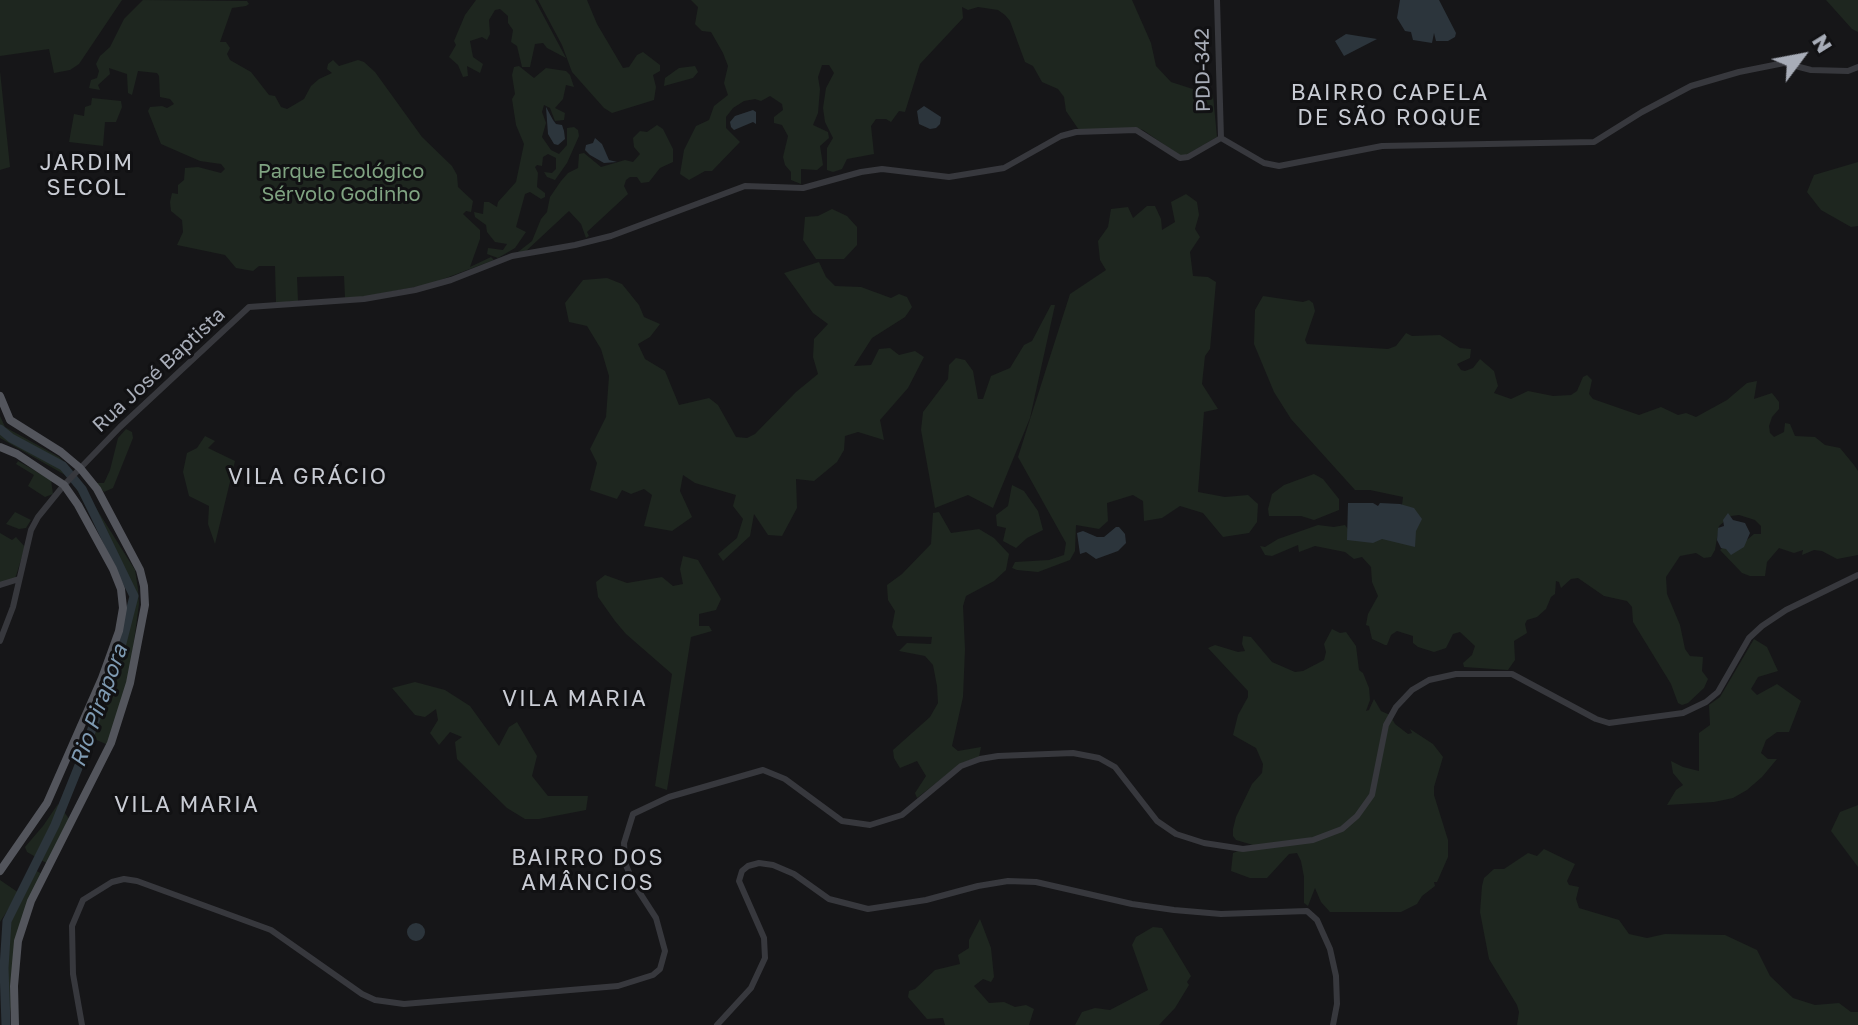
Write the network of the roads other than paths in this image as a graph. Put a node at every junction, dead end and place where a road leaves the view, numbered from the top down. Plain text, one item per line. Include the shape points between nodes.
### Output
1 (1217, 0) edge
2 (1858, 67) edge
3 (1221, 138) junction
4 (0, 396) edge
5 (0, 447) edge
6 (78, 470) junction
7 (67, 482) junction
8 (1858, 575) edge
9 (19, 579) junction
10 (0, 585) edge
11 (0, 641) edge
12 (0, 871) edge
13 (15, 1025) edge
14 (82, 1025) edge
15 (717, 1025) edge
16 (1333, 1025) edge

1 - 3 street, PDD-342 / PDD-342
2 - 3 street via 1811,70 1784,63 1739,72 1691,86 1594,142 1382,146 1279,166
3 - 6 street, Rua José Baptista via 1180,158 1136,130 1076,132 1006,168 966,176 882,169 803,188 745,186 611,236 512,256 415,290 249,307
4 - 6 main road via 10,420 61,452
5 - 7 main road
6 - 7 street, Rua José Baptista
6 - 13 main road via 97,489 140,570 145,605 111,743 31,901 18,941
7 - 9 street, Rua José Baptista via 38,517
7 - 12 main road via 121,589 123,608 102,678 47,803
8 - 14 street via 1762,626 1749,638 1718,692 1683,713 1609,723 1512,674 1456,674 1429,680 1412,690 1386,725 1372,795 1357,816 1342,829 1313,840 1243,849 1176,834 1157,821 1115,767 1073,753 980,759 961,766 902,815 870,825 842,821 785,779 763,770 669,797 631,817 624,843 625,863 656,918 665,951 653,975 618,986 404,1004 375,1000 271,930 124,879 101,886 83,900 72,926
9 - 10 street
9 - 11 street, Rua José Baptista
15 - 16 street via 751,988 765,958 764,938 739,881 742,871 759,863 794,874 829,899 868,909 1008,881 1050,884 1174,910 1307,911 1325,933 1336,976

